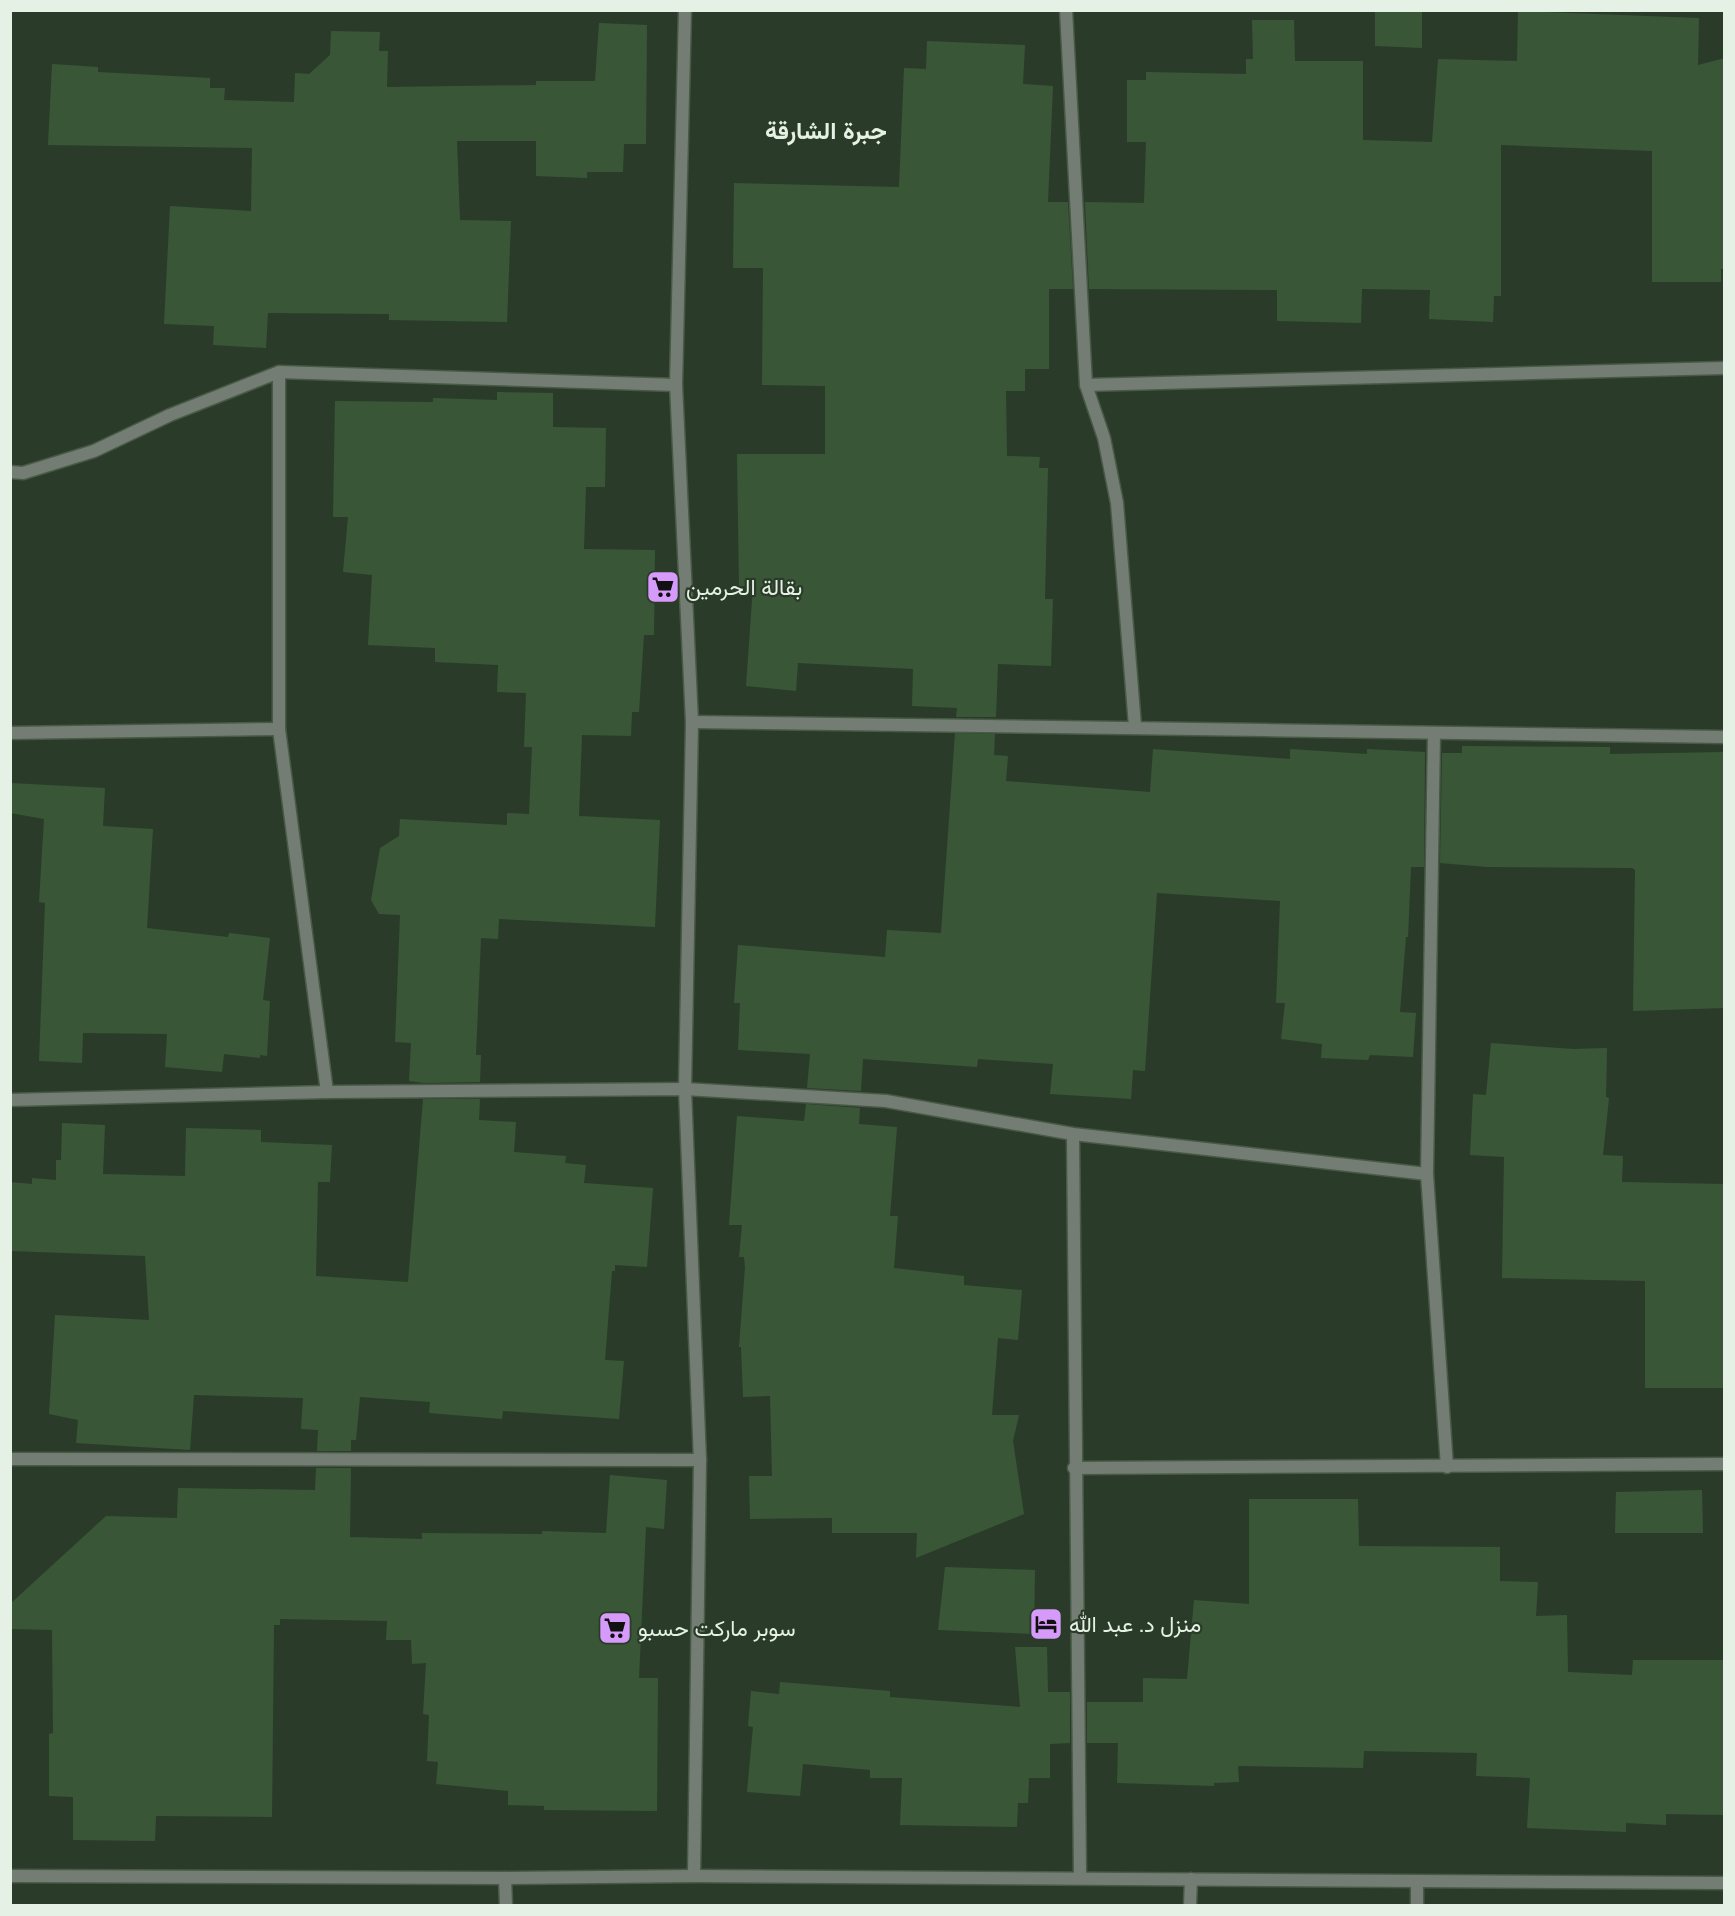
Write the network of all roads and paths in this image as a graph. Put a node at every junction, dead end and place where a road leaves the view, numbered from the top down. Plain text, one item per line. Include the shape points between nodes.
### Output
1 (685, 10) edge
2 (1066, 10) edge
3 (1725, 368) edge
4 (279, 372) junction
5 (676, 385) junction
6 (1086, 385) junction
7 (10, 472) edge
8 (692, 722) junction
9 (1134, 726) junction
10 (279, 729) junction
11 (10, 733) edge
12 (1434, 734) junction
13 (1725, 737) edge
14 (685, 1089) junction
15 (327, 1092) junction
16 (10, 1100) edge
17 (1072, 1134) junction
18 (1427, 1174) junction
19 (10, 1459) edge
20 (700, 1460) junction
21 (1725, 1464) edge
22 (1447, 1467) junction
23 (1074, 1468) junction
24 (10, 1876) edge
25 (694, 1876) junction
26 (505, 1878) junction
27 (1080, 1878) junction
28 (1191, 1879) junction
29 (1417, 1882) junction
30 (1725, 1884) edge
31 (506, 1905) edge
32 (1190, 1905) edge
33 (1417, 1905) edge

1 - 5 street
2 - 6 street
3 - 6 street
4 - 5 street
4 - 7 street via 170,415 94,451 23,473
4 - 10 street
5 - 8 street
6 - 9 street via 1104,438 1117,503
8 - 9 street
8 - 14 street
9 - 12 street
10 - 11 street
10 - 15 street
12 - 13 street
12 - 18 street
14 - 15 street
14 - 17 street via 886,1101
14 - 20 street
15 - 16 street
17 - 18 street
17 - 23 street
18 - 22 street
19 - 20 street
20 - 25 street
21 - 22 street
22 - 23 street
23 - 27 street
24 - 26 street
25 - 26 street
25 - 27 street
26 - 31 street
27 - 28 street
28 - 29 street
28 - 32 street
29 - 30 street
29 - 33 street

